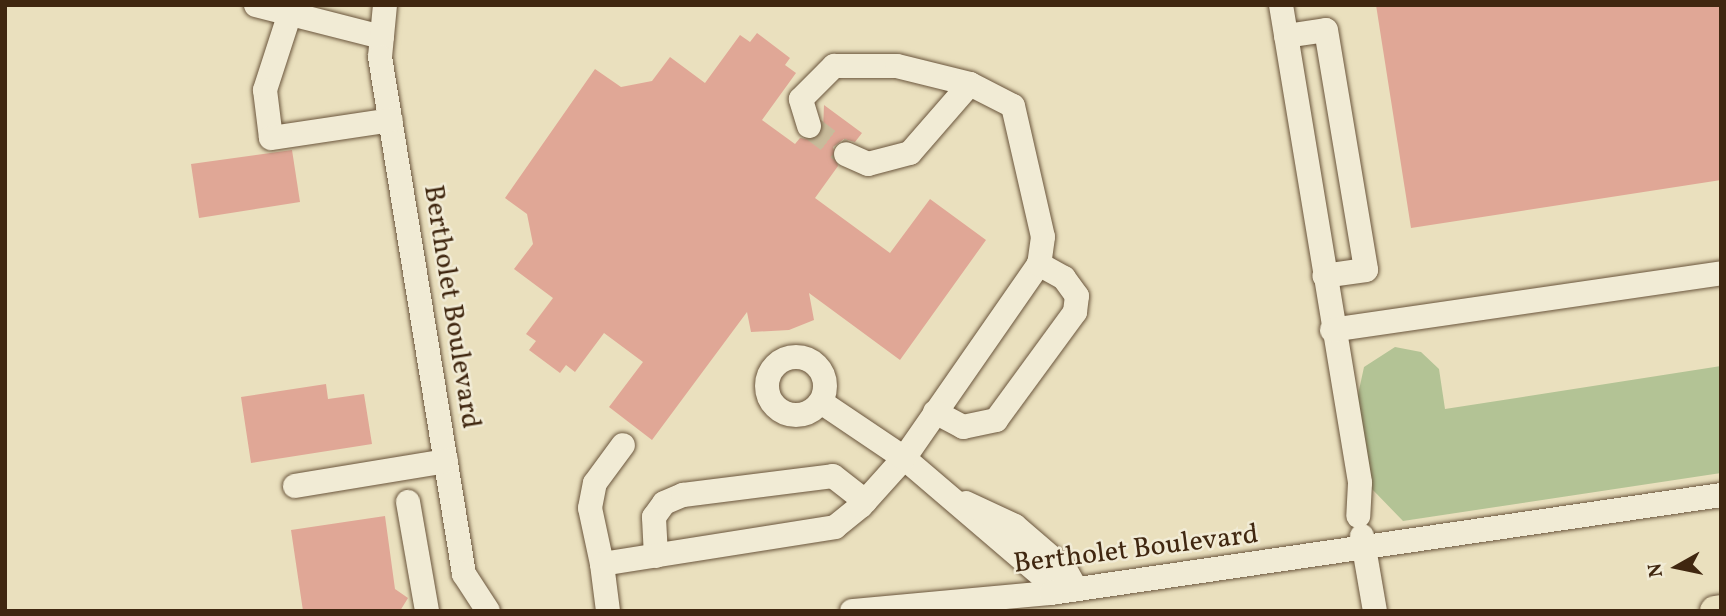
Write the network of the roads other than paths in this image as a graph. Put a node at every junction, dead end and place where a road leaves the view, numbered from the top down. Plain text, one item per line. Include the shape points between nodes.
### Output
1 (256, 5) edge
2 (385, 5) edge
3 (1280, 5) edge
4 (289, 16) junction
5 (1286, 36) junction
6 (382, 37) junction
7 (970, 84) junction
8 (391, 120) junction
9 (809, 126) dead end
10 (846, 154) tunnel mouth
11 (1039, 264) junction
12 (1721, 273) edge
13 (1324, 276) junction
14 (1332, 330) junction
15 (821, 402) dead end
16 (935, 412) junction
17 (623, 444) dead end
18 (904, 458) junction
19 (446, 461) junction
20 (295, 486) dead end
21 (1721, 495) edge
22 (866, 501) junction
23 (408, 502) dead end
24 (1365, 549) junction
25 (656, 556) junction
26 (602, 564) junction
27 (1064, 591) junction
28 (484, 610) edge
29 (1721, 610) edge
30 (427, 611) edge
31 (608, 611) edge
32 (852, 611) edge
33 (1375, 611) edge
34 (1715, 611) edge

1 - 4 street
2 - 6 street, Bertholet Boulevard
3 - 5 street
4 - 6 street
4 - 8 street via 265,90 271,138
5 - 13 street
5 - 13 street via 1326,30 1366,270
6 - 8 street, Bertholet Boulevard
7 - 9 street via 897,66 834,66 800,99
7 - 10 street via 910,153 868,164
7 - 11 street via 1013,106 1042,237
8 - 19 street, Bertholet Boulevard
11 - 16 street
11 - 16 street via 1065,278 1077,296 1075,312 996,420 963,427
12 - 14 street
13 - 14 street
14 - 24 street via 1338,377 1332,402 1344,485 1358,516
15 - 18 street
16 - 18 street
17 - 26 street via 595,482 590,508
18 - 22 street
18 - 27 street
19 - 20 street
19 - 28 street, Bertholet Boulevard via 464,574
21 - 24 street, Bertholet Boulevard
22 - 25 street via 835,527
22 - 25 street via 833,476 683,495 664,503 654,517
23 - 30 street
24 - 27 street, Bertholet Boulevard
24 - 33 street
25 - 26 street
26 - 31 street
27 - 32 street, Bertholet Boulevard
29 - 34 main road

